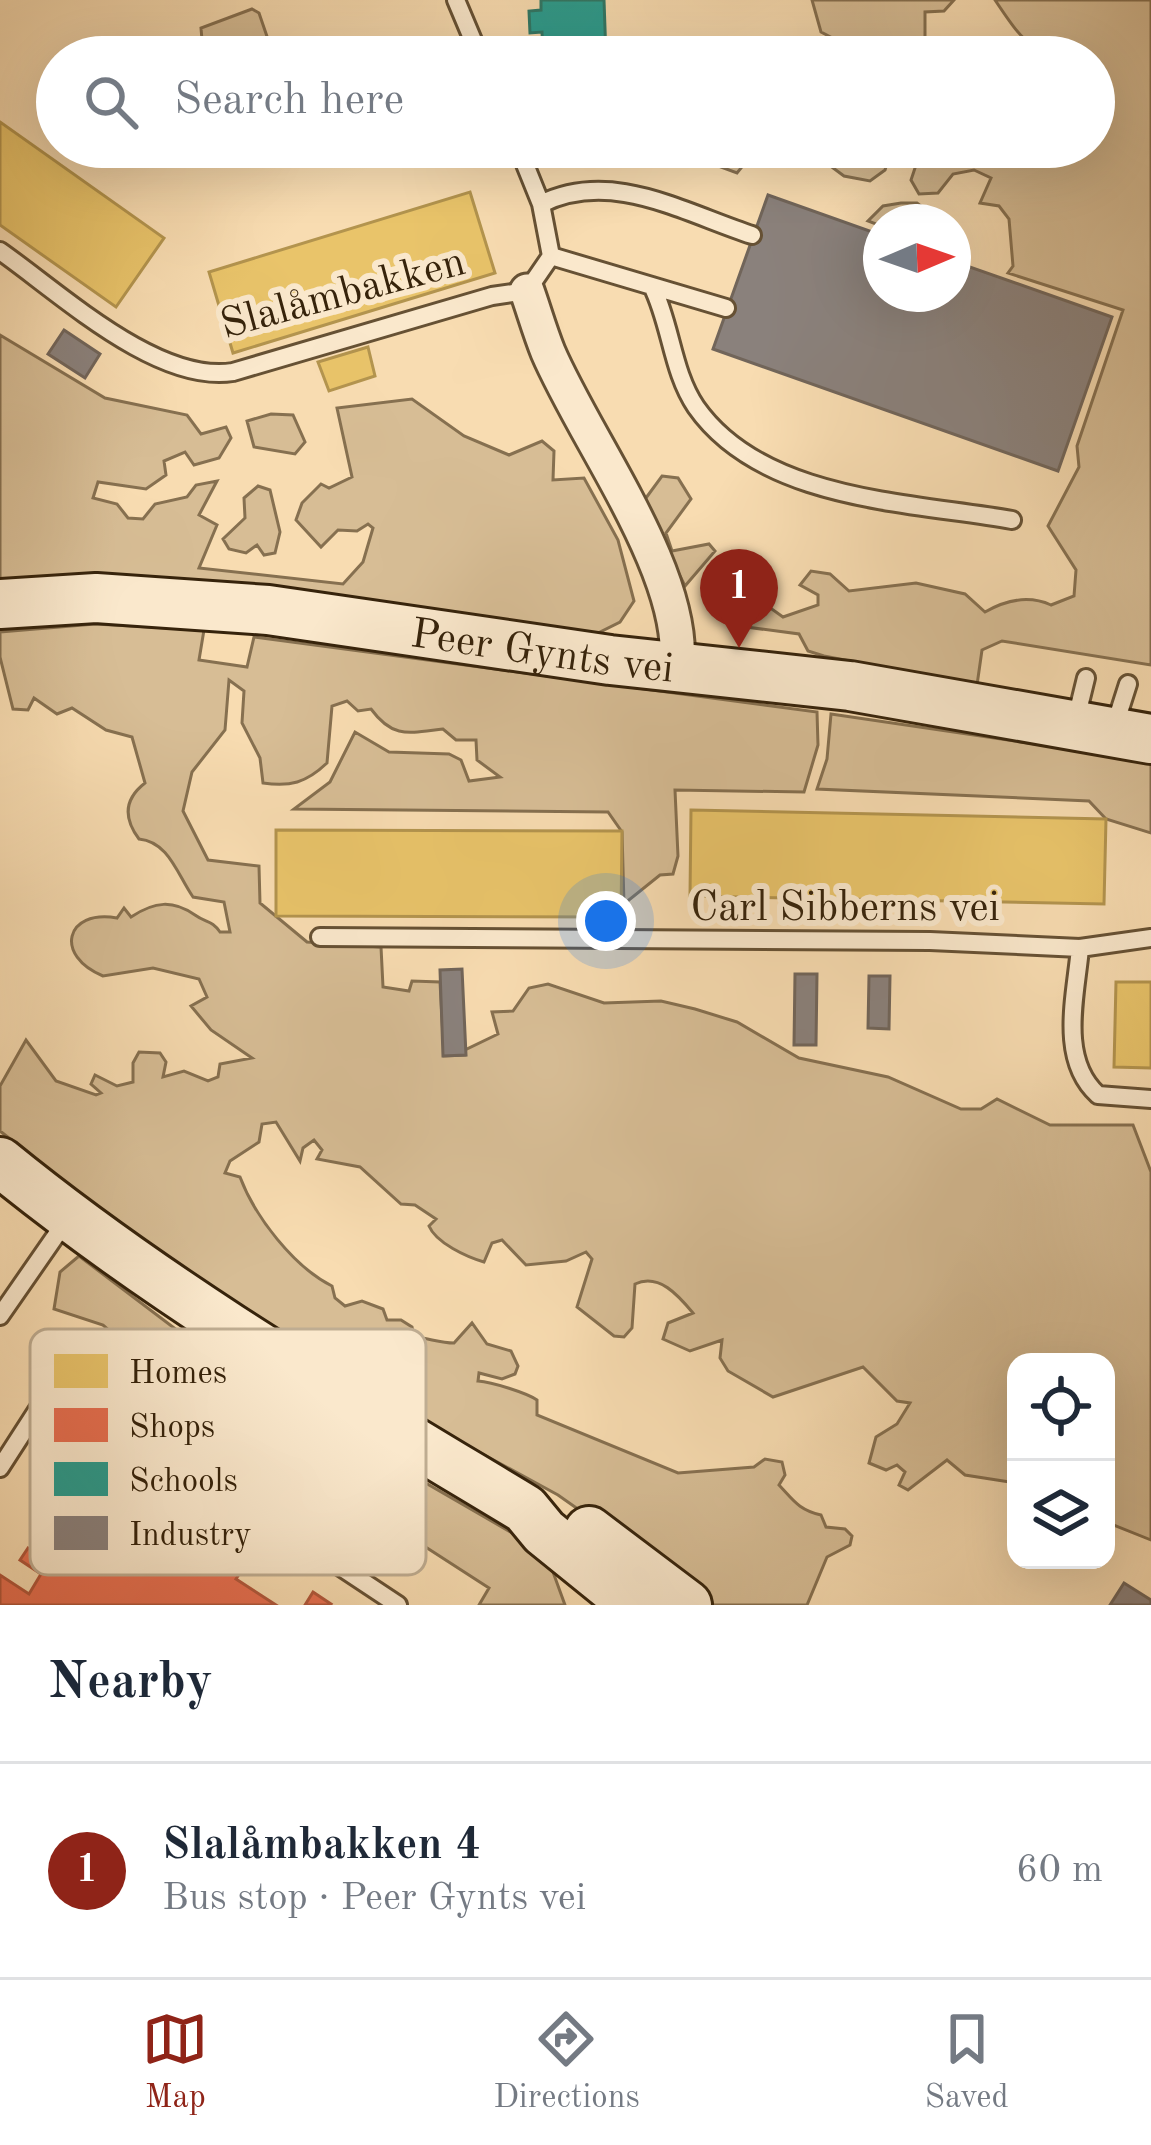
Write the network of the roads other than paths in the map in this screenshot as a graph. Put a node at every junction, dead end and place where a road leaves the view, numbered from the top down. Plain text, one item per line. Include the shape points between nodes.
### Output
1 (455, 0) edge
2 (471, 36) edge
3 (527, 168) edge
4 (541, 203) junction
5 (752, 236) dead end
6 (0, 251) edge
7 (551, 256) junction
8 (652, 286) junction
9 (526, 291) junction
10 (726, 308) dead end
11 (1012, 520) dead end
12 (0, 604) edge
13 (677, 664) junction
14 (1086, 678) dead end
15 (1128, 684) dead end
16 (1113, 732) edge
17 (320, 937) dead end
18 (1151, 938) edge
19 (1080, 948) junction
20 (1151, 1099) edge
21 (0, 1162) edge
22 (68, 1217) junction
23 (0, 1316) edge
24 (233, 1329) edge
25 (30, 1421) edge
26 (426, 1449) edge
27 (0, 1468) edge
28 (353, 1575) edge
29 (644, 1599) edge
30 (398, 1605) edge

1 - 2 lane
3 - 4 lane
4 - 5 lane via 572,188 606,187
4 - 7 lane
6 - 9 lane, Slalåmbakken via 164,362 218,374
7 - 8 lane
7 - 9 lane, Slalåmbakken
8 - 10 lane
8 - 11 lane via 694,405 762,465 820,485
9 - 13 street, Slalåmbakken via 672,608
12 - 13 street, Peer Gynts vei via 96,598 249,608
13 - 16 street, Peer Gynts vei
14 - 16 lane
15 - 16 lane
17 - 19 lane, Carl Sibberns vei
18 - 19 lane, Carl Sibberns vei
19 - 20 lane via 1072,1049 1078,1069 1098,1095
21 - 22 street
22 - 23 lane
22 - 24 street
25 - 27 lane
26 - 29 street via 525,1509
28 - 30 lane

